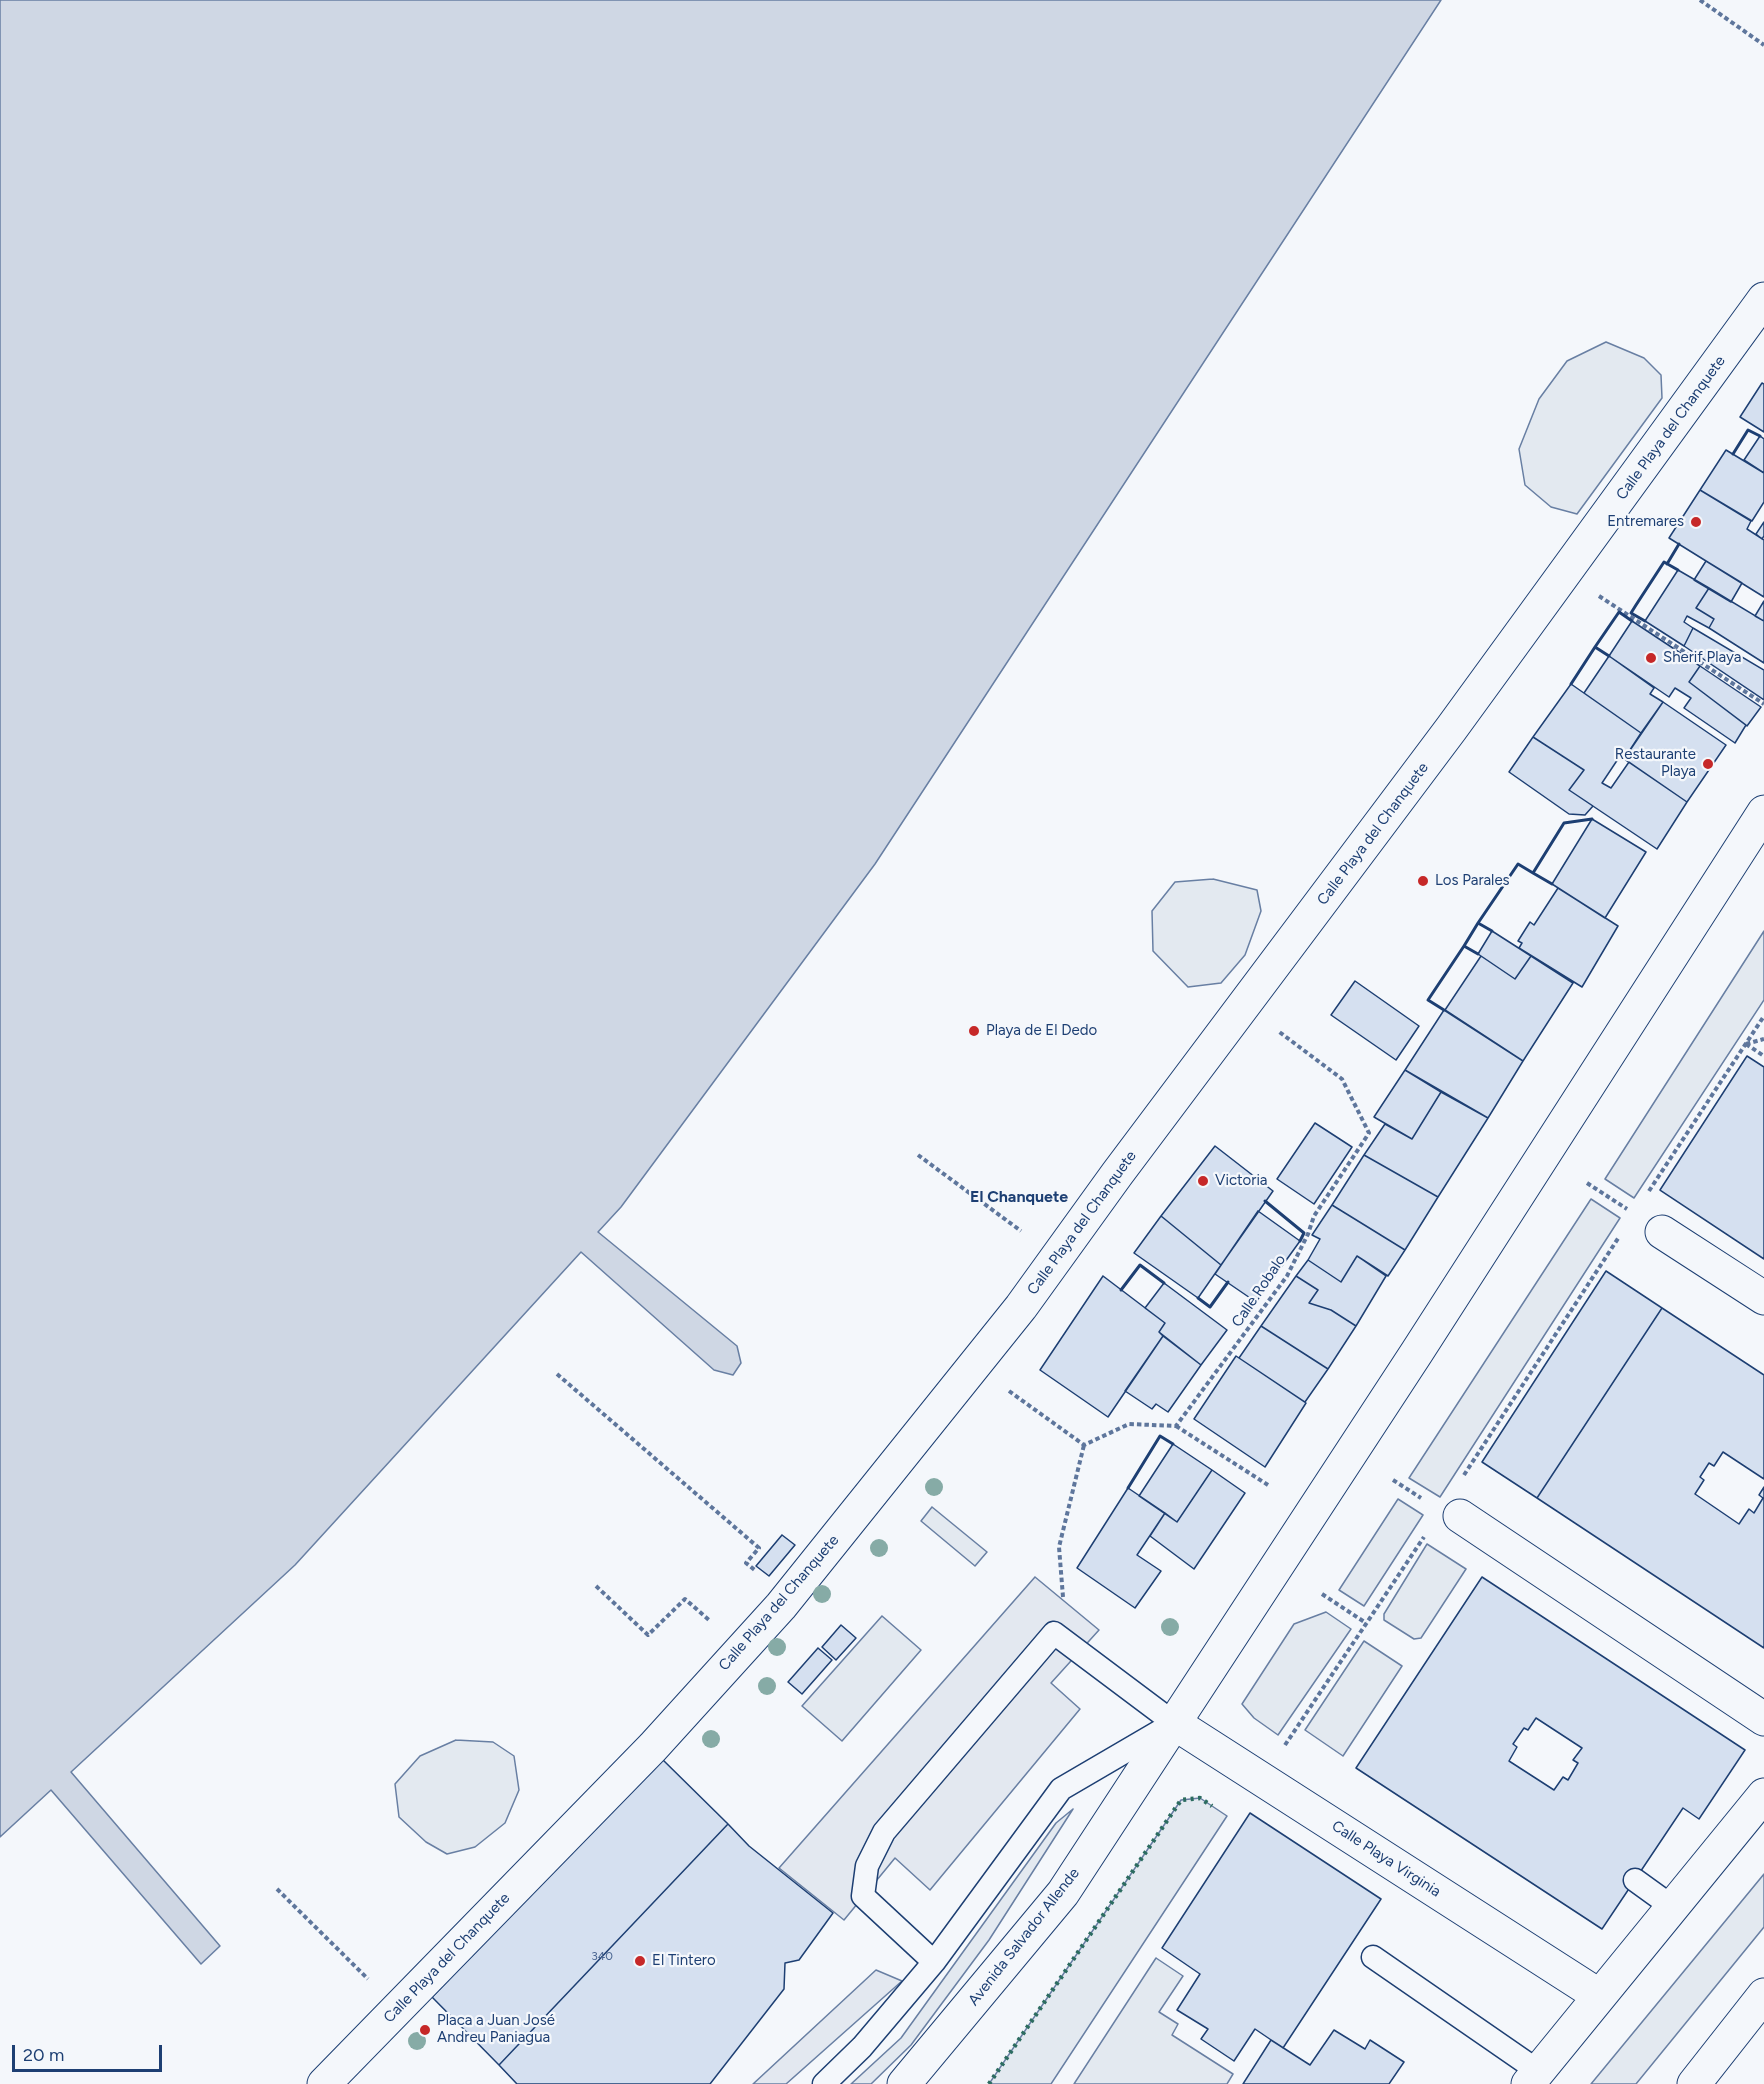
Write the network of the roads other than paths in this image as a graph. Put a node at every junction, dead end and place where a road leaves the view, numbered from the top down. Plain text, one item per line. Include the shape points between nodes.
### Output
1 (1764, 299) edge
2 (1764, 812) edge
3 (1662, 1232) dead end
4 (1764, 1298) edge
5 (1445, 1521) road end
6 (1764, 1719) edge
7 (1174, 1722) junction
8 (1764, 1795) edge
9 (1635, 1880) dead end
10 (1671, 1906) junction
11 (1373, 1957) dead end
12 (934, 1962) junction
13 (1598, 1995) junction
14 (1764, 1995) edge
15 (1533, 2078) edge
16 (324, 2084) edge
17 (824, 2084) edge
18 (904, 2084) edge
19 (1694, 2084) edge

1 - 16 street, Calle Playa del Chanquete via 1056,1257 788,1597 653,1747
2 - 7 street, Avenida Salvador Allende
3 - 4 street
5 - 6 street
7 - 12 lane via 1061,1789
7 - 12 lane via 1054,1634 884,1832 867,1866 863,1896
7 - 13 street, Calle Playa Virginia
7 - 18 street, Avenida Salvador Allende via 1063,1893
8 - 10 street
9 - 10 lane
10 - 13 street
11 - 15 lane
12 - 17 lane via 862,2047
13 - 15 street
14 - 19 street

